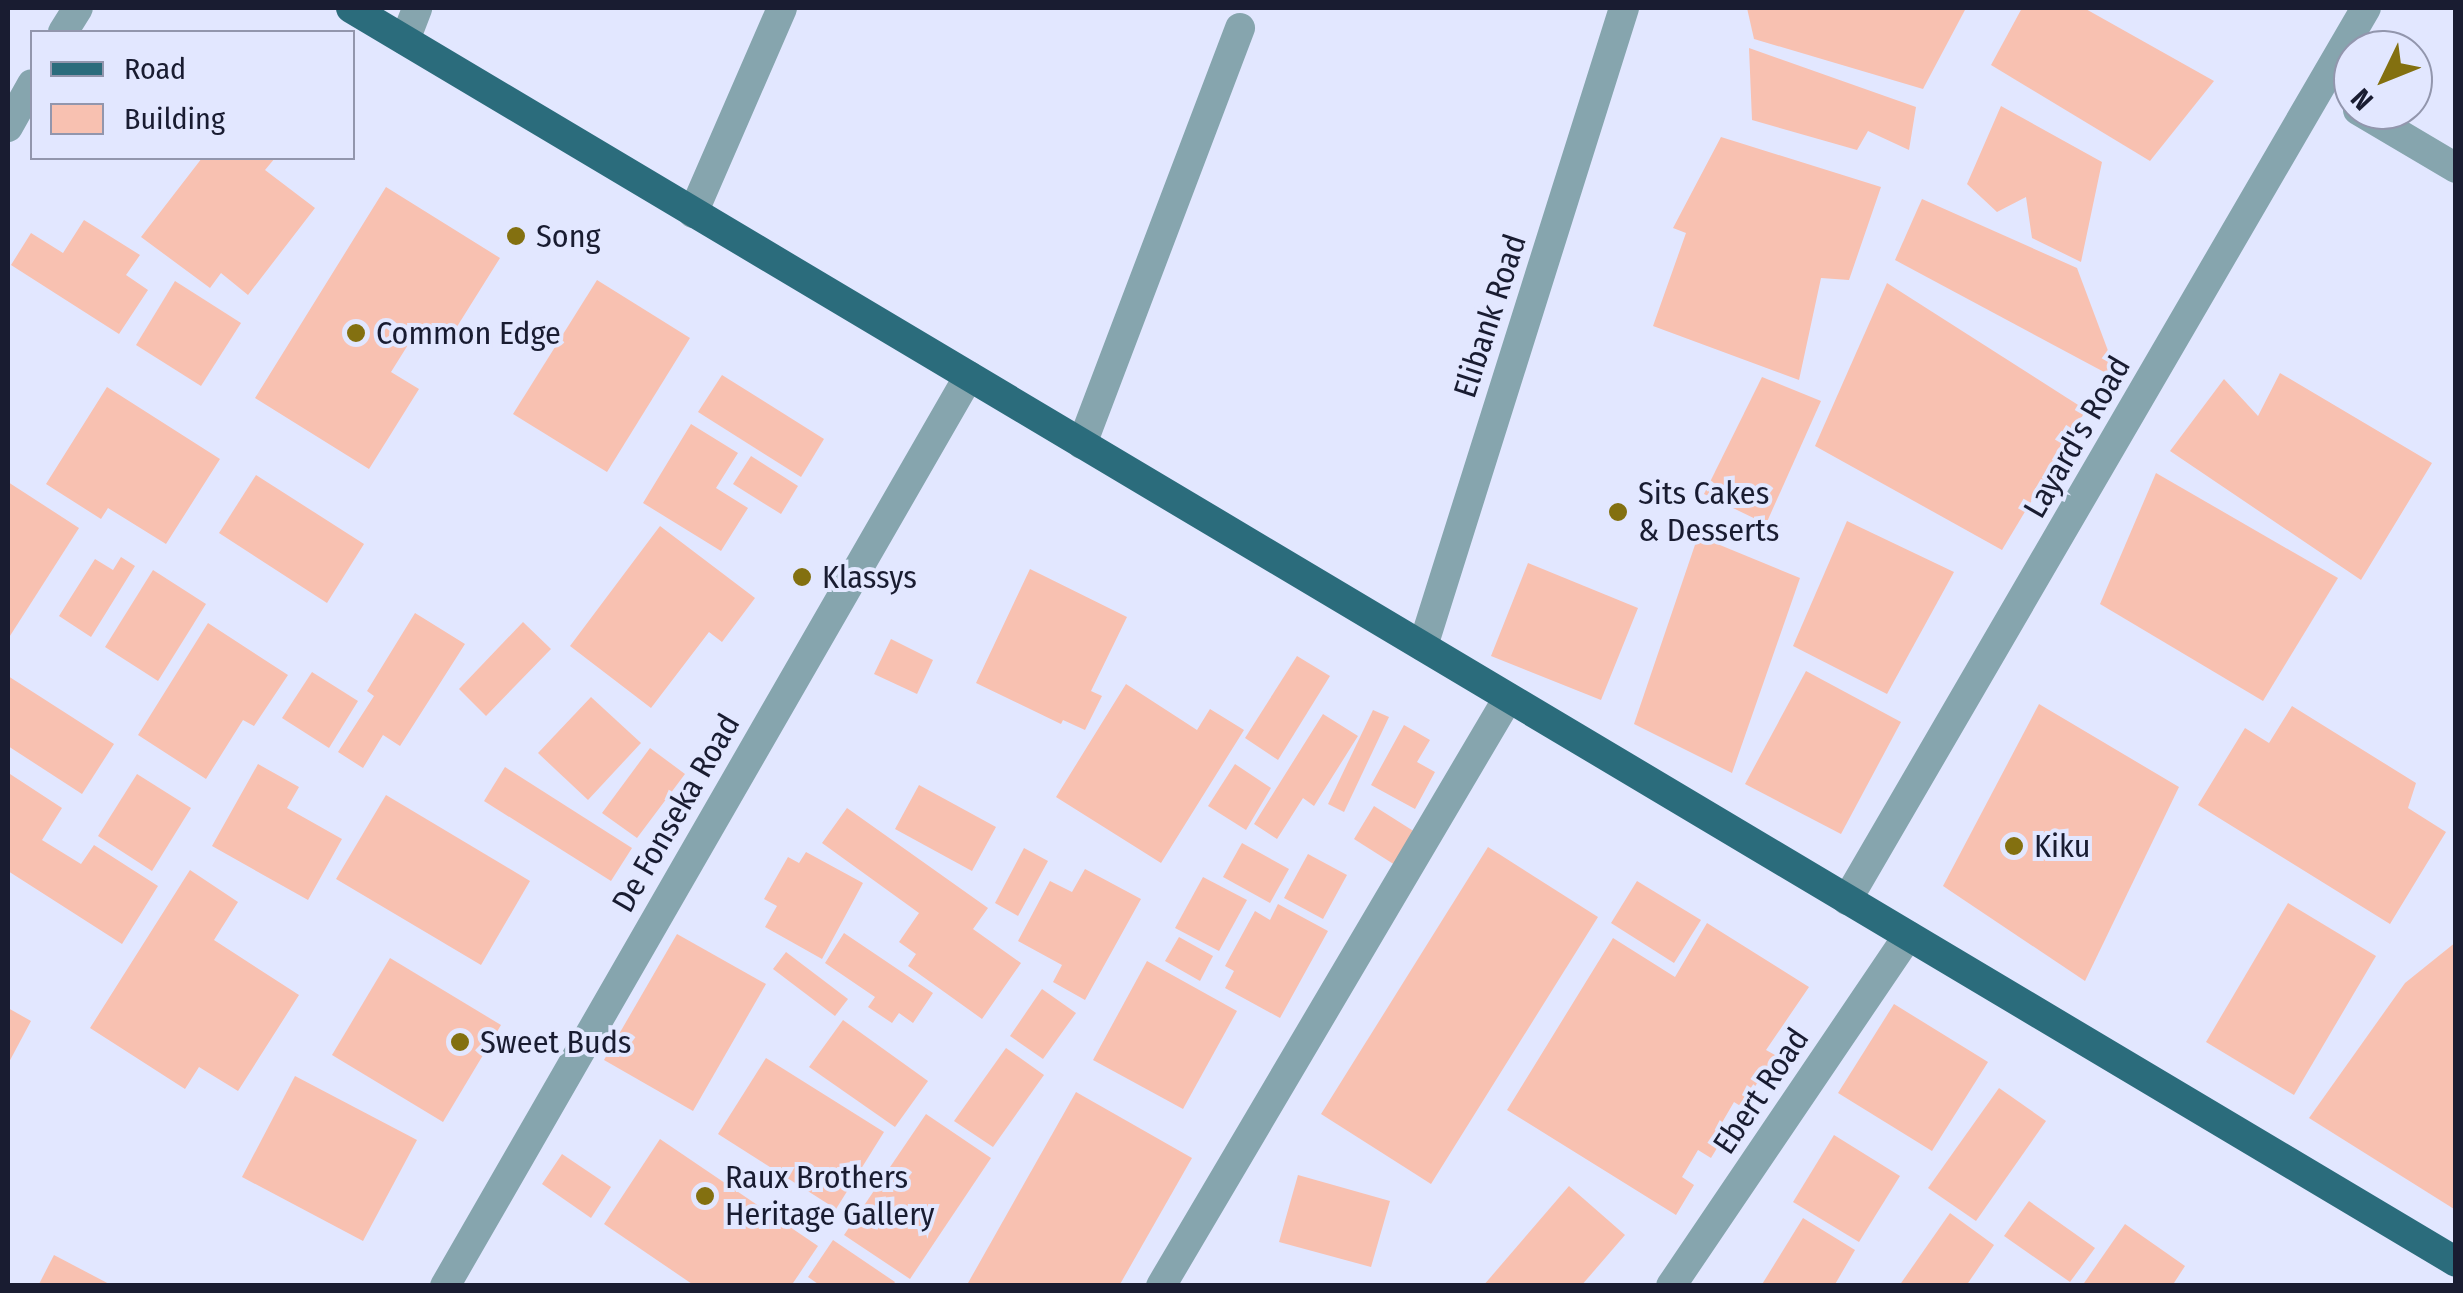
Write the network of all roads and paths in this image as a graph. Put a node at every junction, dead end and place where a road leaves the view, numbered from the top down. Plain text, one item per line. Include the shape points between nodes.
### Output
1 (78, 8) edge
2 (350, 8) edge
3 (417, 8) edge
4 (782, 8) edge
5 (1624, 8) edge
6 (2366, 8) edge
7 (1240, 28) dead end
8 (64, 30) edge
9 (405, 40) junction
10 (30, 88) edge
11 (2322, 88) junction
12 (2333, 94) edge
13 (8, 126) edge
14 (2393, 130) edge
15 (2456, 168) edge
16 (694, 213) junction
17 (969, 376) junction
18 (1082, 444) junction
19 (1423, 646) junction
20 (1508, 698) junction
21 (1847, 900) junction
22 (1908, 936) junction
23 (2456, 1262) edge
24 (445, 1286) edge
25 (1161, 1286) edge
26 (1672, 1286) edge

1 - 8 street
2 - 9 main road
3 - 9 street
4 - 16 street
5 - 19 street, Elibank Road
6 - 11 street, Layard's Road
7 - 18 street
9 - 16 main road
10 - 13 street
11 - 12 street
11 - 21 street, Layard's Road
14 - 15 street
16 - 17 main road
17 - 18 main road
17 - 24 street, De Fonseka Road
18 - 19 main road
19 - 20 main road
20 - 21 main road
20 - 25 street
21 - 22 main road
22 - 23 main road
22 - 26 street, Ebert Road

